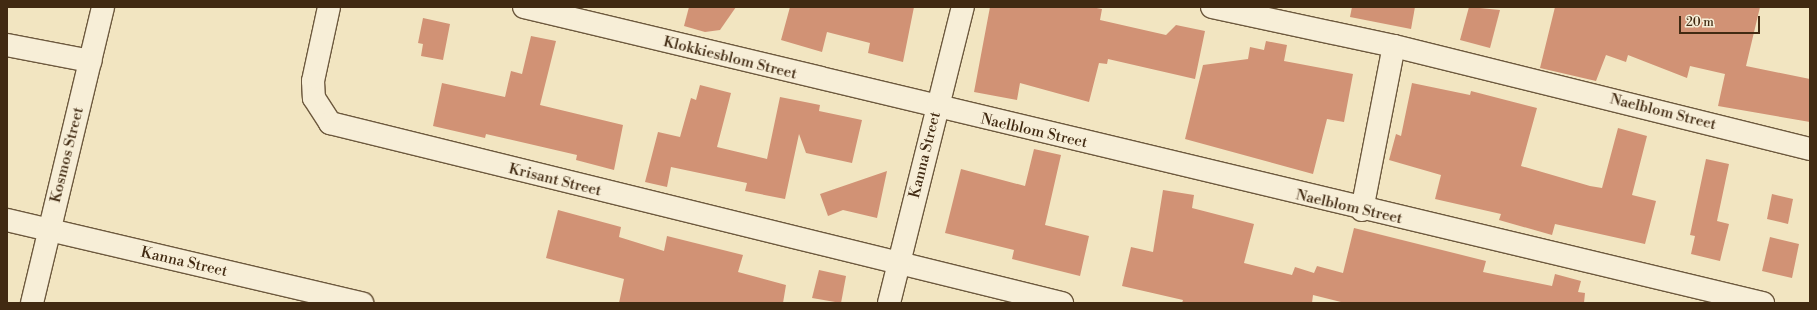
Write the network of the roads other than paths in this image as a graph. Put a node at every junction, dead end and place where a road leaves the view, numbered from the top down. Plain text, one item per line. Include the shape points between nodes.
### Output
1 (103, 7) edge
2 (329, 7) edge
3 (526, 7) edge
4 (964, 7) edge
5 (1212, 7) edge
6 (7, 46) edge
7 (1394, 46) junction
8 (90, 61) junction
9 (936, 108) junction
10 (1810, 149) edge
11 (1362, 210) junction
12 (7, 220) edge
13 (48, 230) junction
14 (898, 264) junction
15 (32, 303) edge
16 (362, 303) edge
17 (889, 303) edge
18 (1062, 303) edge
19 (1763, 303) edge

1 - 8 street, Kosmos Street
2 - 14 street, Krisant Street via 313,81 314,98 330,123
3 - 9 street, Klokkiesblom Street
4 - 9 street, Kanna Street
5 - 7 street, Naelblom Street
6 - 8 street
7 - 10 street, Naelblom Street
7 - 11 street
8 - 13 street, Kosmos Street
9 - 11 street, Naelblom Street
9 - 14 street, Kanna Street
11 - 19 street, Naelblom Street
12 - 13 street, Kanna Street
13 - 15 street, Kosmos Street
13 - 16 street, Kanna Street
14 - 17 street, Kanna Street
14 - 18 street, Krisant Street

